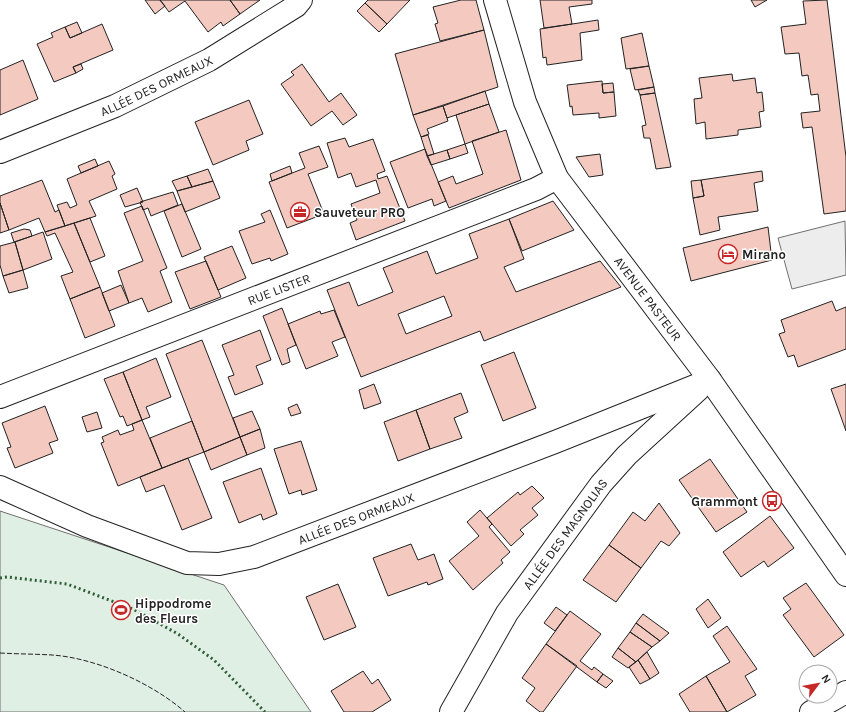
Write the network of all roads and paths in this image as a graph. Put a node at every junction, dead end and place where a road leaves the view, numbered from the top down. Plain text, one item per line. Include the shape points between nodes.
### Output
1 (301, 0) edge
2 (495, 0) edge
3 (0, 152) edge
4 (557, 178) junction
5 (710, 380) junction
6 (0, 397) edge
7 (0, 487) edge
8 (846, 575) edge
9 (846, 692) edge
10 (451, 712) edge
11 (811, 712) edge

1 - 3 street, ALLÉE DES ORMEAUX via 296,6 209,60 115,106
2 - 4 street, AVENUE PASTEUR via 524,102
4 - 5 street, AVENUE PASTEUR
4 - 6 street, RUE LISTER via 536,189
5 - 7 street, ALLÉE DES ORMEAUX via 254,557 219,564 187,563 87,526
5 - 8 street, AVENUE PASTEUR
5 - 10 street, ALLÉE DES MAGNOLIAS via 627,455 601,484 507,613
9 - 11 street

